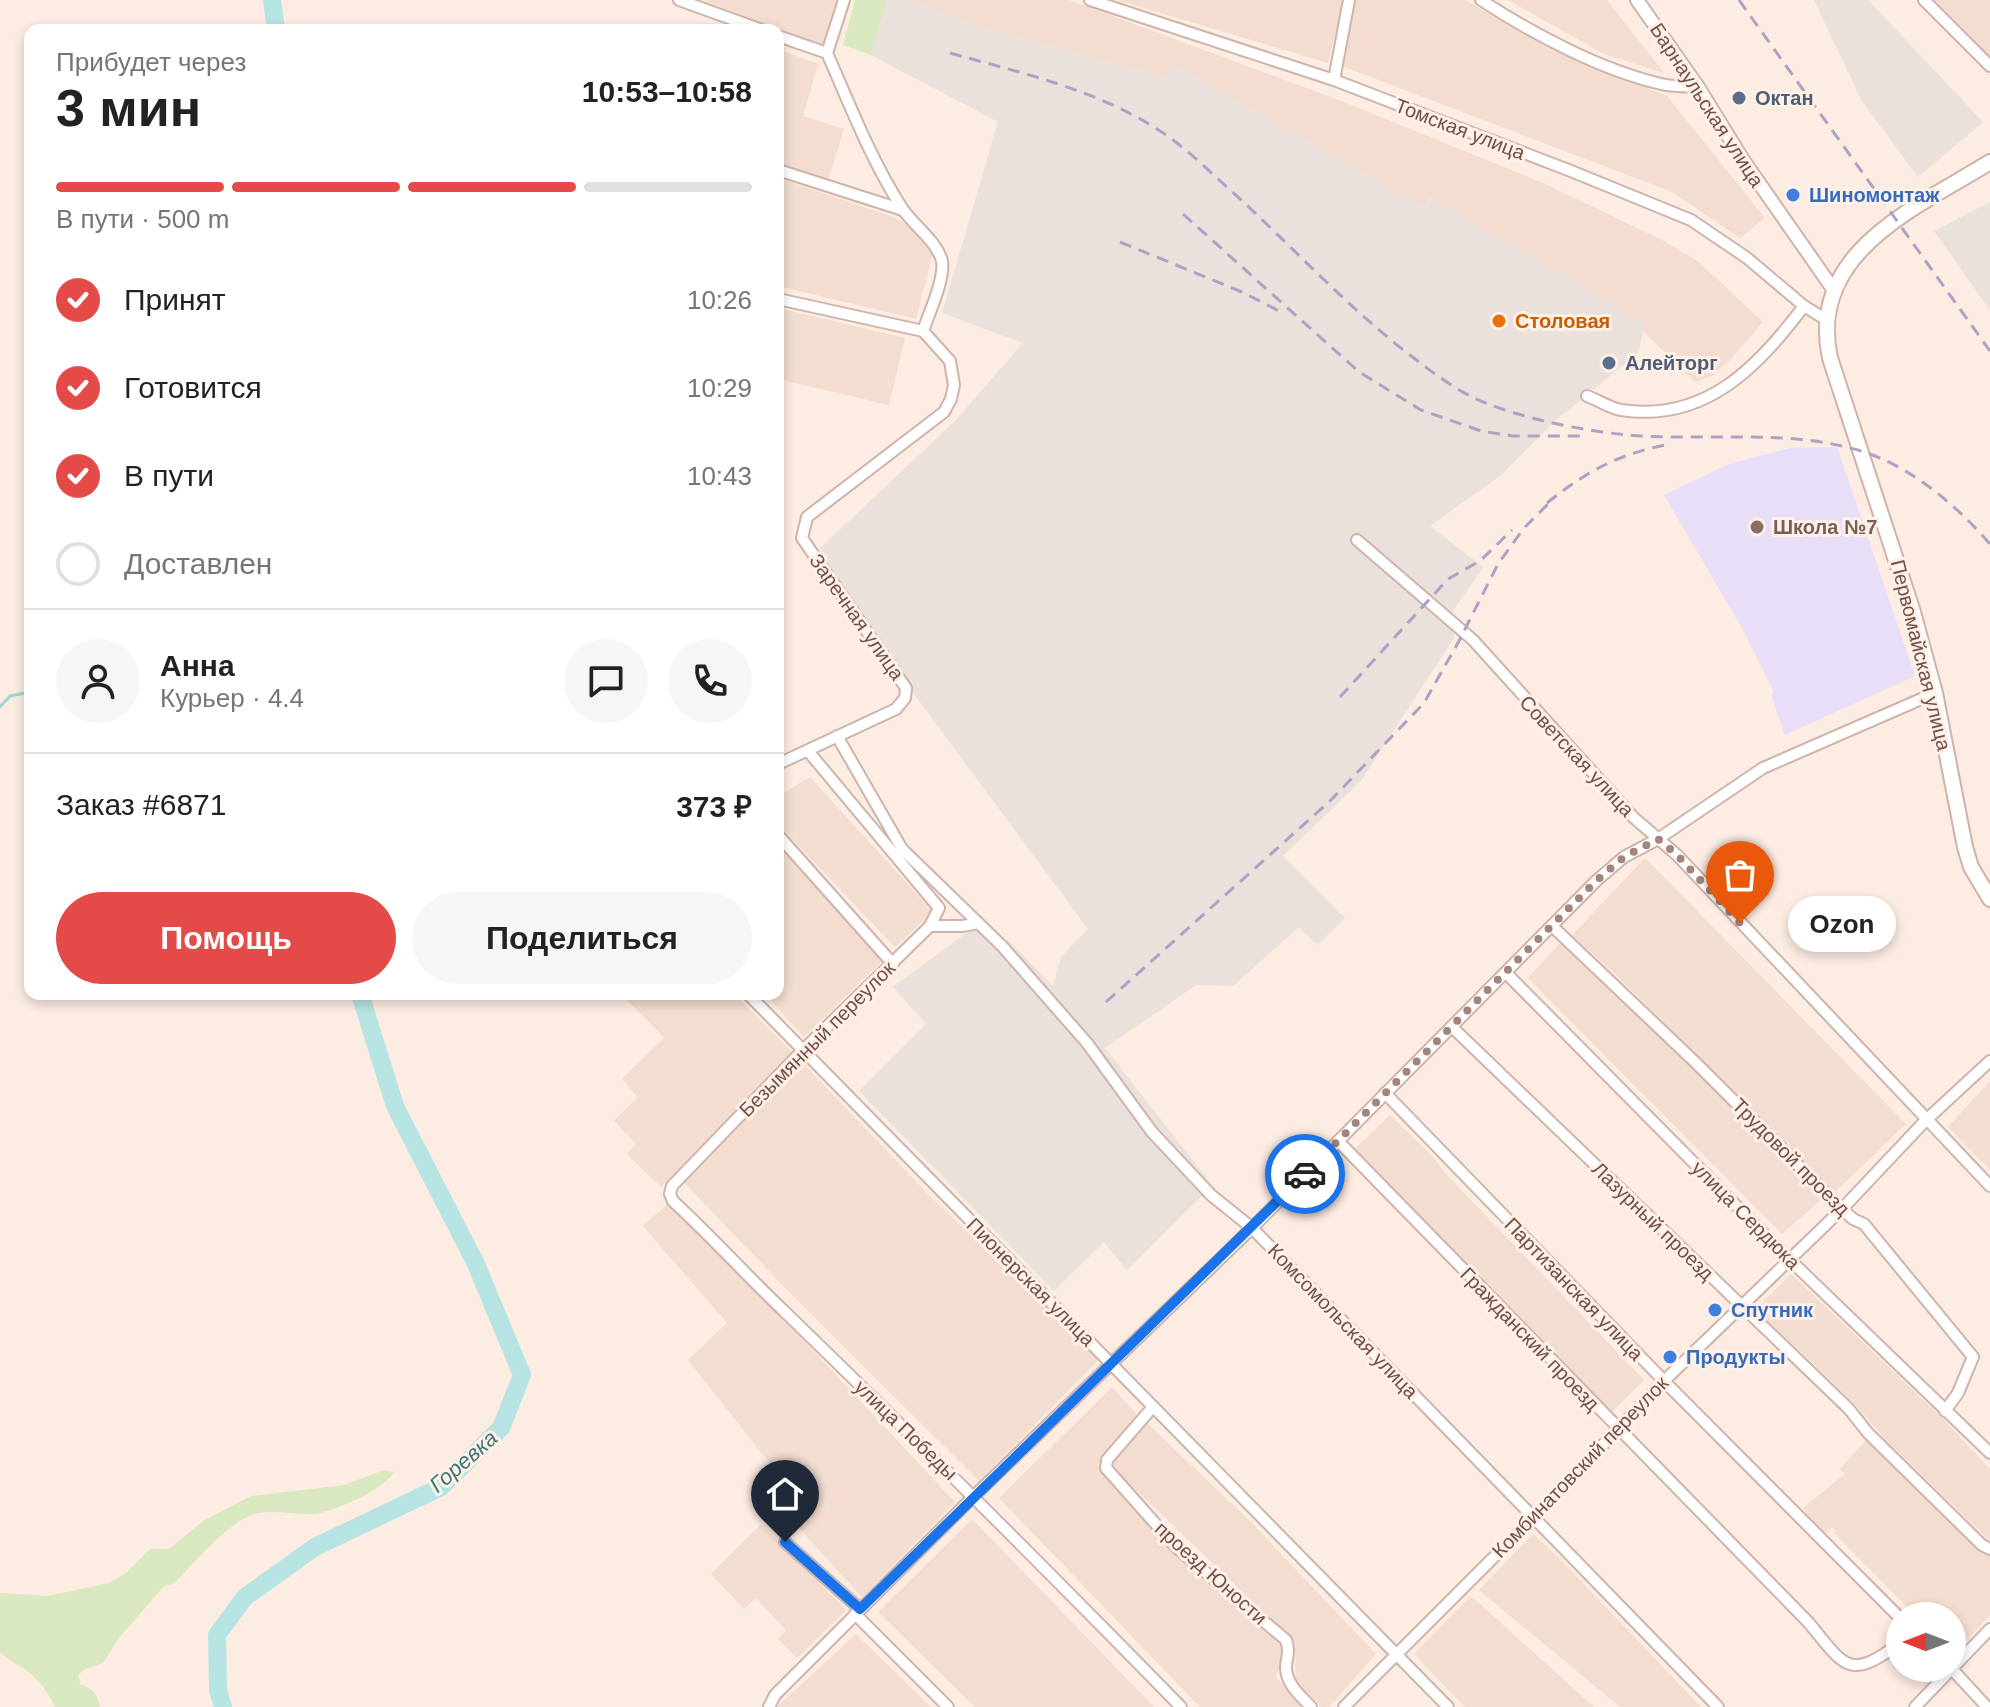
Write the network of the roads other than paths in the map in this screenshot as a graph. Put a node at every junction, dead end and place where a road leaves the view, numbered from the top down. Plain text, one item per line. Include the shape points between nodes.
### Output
1 (679, 0) edge
2 (844, 0) edge
3 (1090, 0) edge
4 (1349, 0) edge
5 (1481, 0) edge
6 (1637, 0) edge
7 (1924, 0) edge
8 (745, 24) edge
9 (784, 38) edge
10 (827, 53) junction
11 (1990, 66) edge
12 (1334, 80) junction
13 (1698, 87) junction
14 (1990, 162) edge
15 (784, 172) edge
16 (903, 210) junction
17 (1833, 289) junction
18 (784, 300) edge
19 (1804, 306) junction
20 (1825, 319) junction
21 (923, 331) junction
22 (1587, 396) dead end
23 (1357, 540) dead end
24 (1935, 693) junction
25 (837, 736) junction
26 (808, 751) junction
27 (784, 761) edge
28 (1658, 839) junction
29 (784, 842) edge
30 (1990, 899) edge
31 (978, 923) junction
32 (930, 926) junction
33 (1552, 926) junction
34 (893, 964) junction
35 (1506, 973) junction
36 (754, 1000) edge
37 (1452, 1027) junction
38 (803, 1050) junction
39 (1990, 1061) edge
40 (1385, 1093) junction
41 (1925, 1121) junction
42 (1338, 1141) junction
43 (672, 1186) joint
44 (1990, 1186) edge
45 (1842, 1209) junction
46 (1252, 1228) junction
47 (1789, 1259) junction
48 (1741, 1306) junction
49 (1113, 1364) junction
50 (1664, 1381) junction
51 (1152, 1408) junction
52 (1945, 1411) junction
53 (1618, 1429) junction
54 (1990, 1453) edge
55 (974, 1496) junction
56 (1534, 1517) junction
57 (785, 1542) dead end
58 (1990, 1549) edge
59 (1886, 1604) edge
60 (858, 1612) junction
61 (1990, 1629) edge
62 (1966, 1653) edge
63 (1394, 1654) junction
64 (1886, 1654) edge
65 (1938, 1682) edge
66 (1964, 1682) edge
67 (775, 1695) junction
68 (759, 1707) edge
69 (769, 1707) edge
70 (948, 1707) edge
71 (1181, 1707) edge
72 (1311, 1707) edge
73 (1344, 1707) edge
74 (1448, 1707) edge
75 (1718, 1707) edge
76 (1915, 1707) edge
77 (1987, 1707) edge

1 - 8 street
2 - 10 street
3 - 12 street, Томская улица
4 - 12 street
5 - 13 street via 1601,64 1664,85
6 - 13 street, Барнаульская улица
7 - 11 street
9 - 10 street
10 - 16 street
12 - 19 street, Томская улица via 1691,220
13 - 17 street, Барнаульская улица
14 - 17 main road, Первомайская улица via 1896,219 1861,248
15 - 16 street
16 - 21 street via 941,257 943,271
17 - 20 main road, Первомайская улица
18 - 21 street
19 - 20 street
19 - 22 street via 1772,349 1695,404 1662,412 1619,410
20 - 24 main road, Первомайская улица via 1830,358
21 - 25 street, Заречная улица via 950,361 954,385 944,412 807,517 804,527 802,538 906,688 896,709
23 - 28 street, Советская улица via 1473,640
24 - 28 street via 1763,768
24 - 30 main road, Первомайская улица via 1965,847
25 - 26 street, Заречная улица
25 - 31 street, Комсомольская улица via 902,849
26 - 27 street, Заречная улица
26 - 32 street via 939,908
28 - 33 street via 1624,857
28 - 41 street, Советская улица
29 - 34 street
31 - 32 street
31 - 46 street, Комсомольская улица via 1087,1043 1152,1132 1211,1195
32 - 34 street, Безымянный переулок
33 - 35 street
33 - 45 street, Трудовой проезд
34 - 38 street, Безымянный переулок
35 - 37 street
35 - 47 street, улица Сердюка
36 - 38 street, Пионерская улица
37 - 40 street
37 - 48 street, Лазурный проезд
38 - 43 street, Безымянный переулок
38 - 49 street, Пионерская улица
39 - 41 street, Комбинатовский переулок
40 - 42 street
40 - 50 street, Партизанская улица
41 - 44 street, Советская улица
41 - 45 street, Комбинатовский переулок
42 - 46 street
42 - 53 street, Гражданский проезд
43 - 55 street, улица Победы via 673,1201
45 - 47 street, Комбинатовский переулок
45 - 52 street, Трудовой проезд via 1864,1224 1973,1357
46 - 49 street
46 - 56 street, Комсомольская улица
47 - 48 street, Комбинатовский переулок
47 - 52 street, улица Сердюка
48 - 50 street, Комбинатовский переулок
48 - 58 street, Лазурный проезд
49 - 51 street, Пионерская улица
49 - 55 street
50 - 53 street, Комбинатовский переулок
50 - 59 street, Партизанская улица
51 - 63 street, Пионерская улица
51 - 72 street, проезд Юности via 1107,1460 1106,1468 1177,1548 1286,1640 1286,1672
52 - 54 street, улица Сердюка
53 - 56 street, Комбинатовский переулок
53 - 64 street, Гражданский проезд via 1836,1656 1850,1666 1861,1666
55 - 60 street
55 - 71 street, улица Победы
56 - 63 street, Комбинатовский переулок
56 - 75 street, Комсомольская улица
57 - 60 street
60 - 67 street
60 - 70 street
61 - 62 street
63 - 73 street, Комбинатовский переулок
63 - 74 street, Пионерская улица
65 - 76 street
66 - 77 street
67 - 68 street
67 - 69 street

